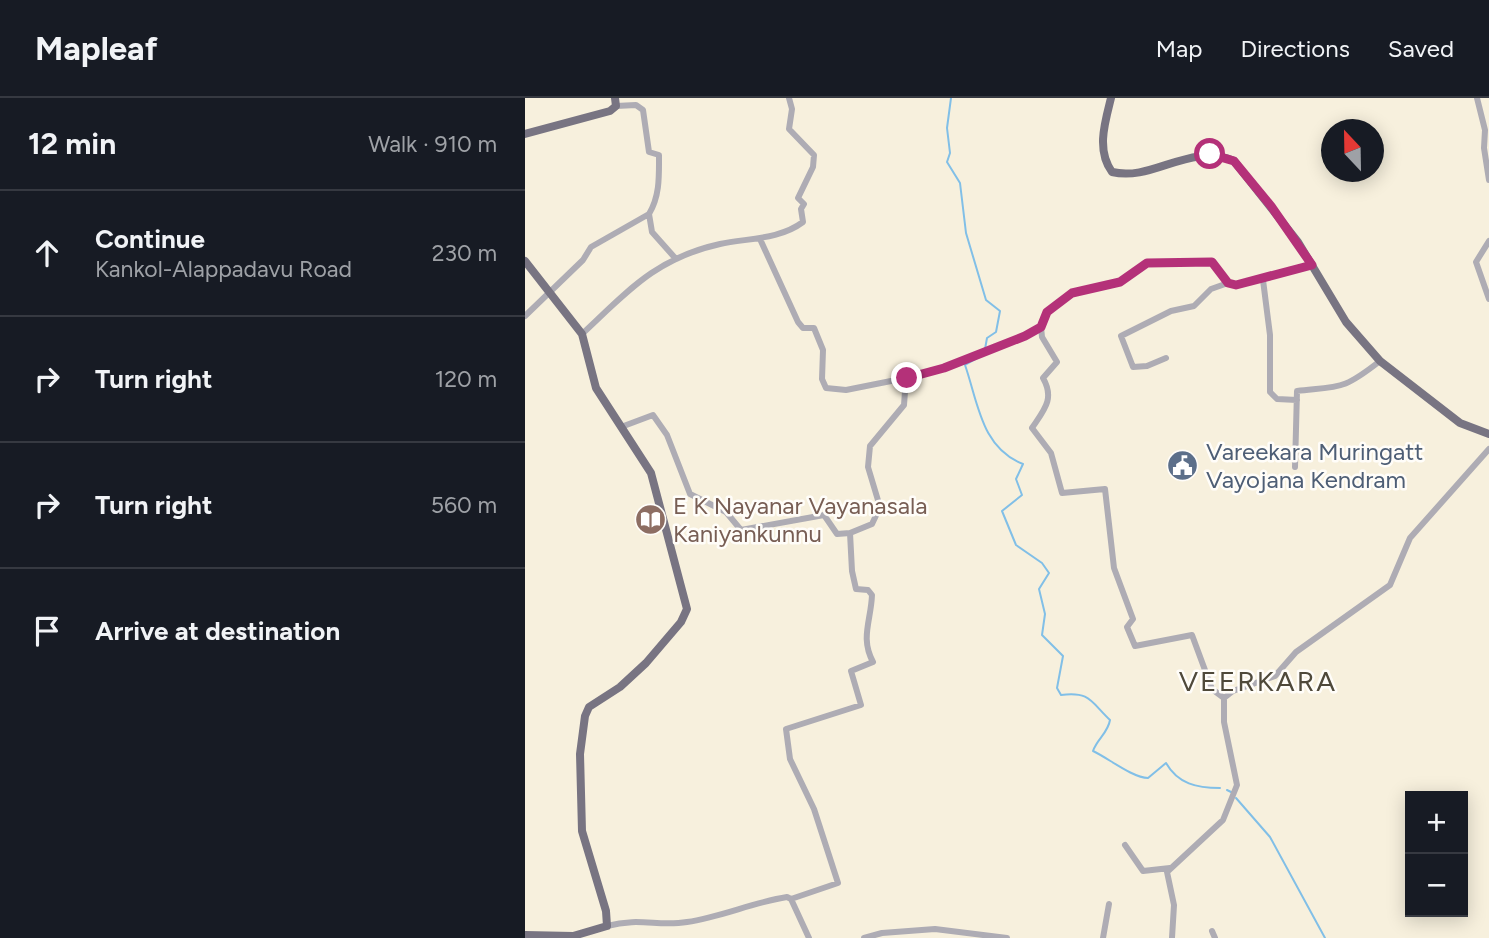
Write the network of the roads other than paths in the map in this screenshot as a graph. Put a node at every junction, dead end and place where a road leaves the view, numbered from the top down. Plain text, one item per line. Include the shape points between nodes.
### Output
1 (789, 98) edge
2 (1111, 98) edge
3 (1477, 98) edge
4 (615, 102) edge
5 (525, 134) edge
6 (1489, 180) edge
7 (649, 214) junction
8 (760, 239) junction
9 (1489, 241) edge
10 (676, 259) junction
11 (525, 261) edge
12 (1312, 265) junction
13 (1263, 280) junction
14 (1228, 283) junction
15 (550, 293) junction
16 (1489, 299) edge
17 (525, 316) edge
18 (1041, 327) junction
19 (582, 334) junction
20 (1166, 358) dead end
21 (1380, 361) junction
22 (907, 378) junction
23 (1297, 400) junction
24 (621, 427) junction
25 (1489, 434) edge
26 (1489, 449) edge
27 (1294, 467) dead end
28 (850, 533) junction
29 (1224, 698) junction
30 (1125, 845) dead end
31 (1170, 868) junction
32 (791, 899) junction
33 (1109, 904) dead end
34 (607, 926) junction
35 (525, 935) edge
36 (809, 938) edge
37 (864, 938) edge
38 (1007, 938) edge
39 (1103, 938) edge
40 (1172, 938) edge

1 - 8 street via 789,129 814,155 798,198 804,204 803,222
2 - 12 main road via 1103,139 1112,172 1134,172 1200,155 1234,161
3 - 6 street
4 - 5 main road via 597,116
4 - 7 street via 643,110 649,152 659,155 659,181
7 - 10 street via 652,232
7 - 15 street via 591,247
8 - 10 street via 721,243
8 - 22 street via 798,322 803,328 814,328 823,350 826,388 846,390
9 - 16 street via 1476,262
10 - 19 street via 614,300
11 - 15 main road
12 - 13 street
12 - 21 main road via 1346,322
13 - 14 street
13 - 23 street via 1270,335 1270,392 1277,399
14 - 18 street via 1212,262 1147,263 1120,282 1072,293 1047,312
14 - 20 street via 1211,289 1194,306 1171,311 1121,336 1133,367
15 - 17 street
15 - 19 main road
18 - 22 street via 944,368
18 - 29 street via 1057,362 1043,378 1049,402 1032,428 1051,453 1062,493 1105,489 1114,568 1133,619 1127,627 1135,646 1192,635 1212,688
19 - 24 main road via 596,388
21 - 23 street via 1337,389 1297,391
21 - 25 main road via 1460,423
22 - 28 street via 904,405 870,446 868,467 880,507 872,524
23 - 27 street
24 - 28 street via 653,415 667,435 690,494 726,512 741,530 824,515 837,534
24 - 34 main road via 651,473 687,609 646,663 598,700 585,716 580,754 582,831
26 - 29 street via 1411,538 1390,586 1296,652 1275,676
28 - 32 street via 856,589 872,595 864,632 865,648 873,662 851,671 861,705 786,729 790,759 814,809 838,883
29 - 31 street via 1224,722 1237,785 1223,820
30 - 31 street via 1143,871
31 - 40 street
32 - 34 street via 783,897 687,922 633,920
32 - 36 street
33 - 39 street
34 - 35 main road via 573,936
37 - 38 street via 935,929

